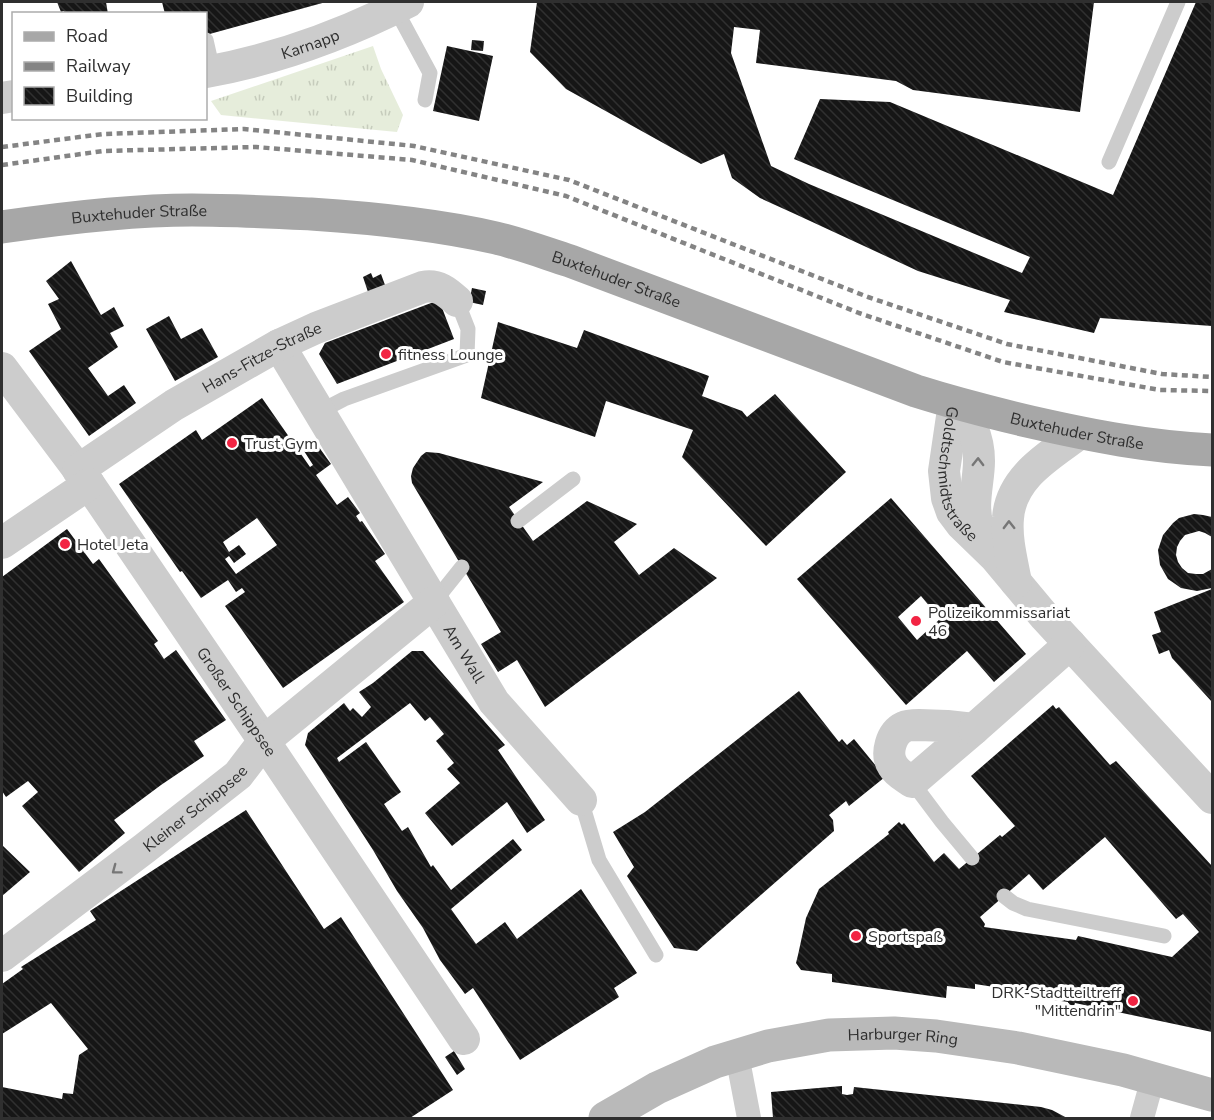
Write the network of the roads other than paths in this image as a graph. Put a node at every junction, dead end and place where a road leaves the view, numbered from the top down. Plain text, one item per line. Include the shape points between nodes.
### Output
1 (1178, 2) edge
2 (402, 5) edge
3 (207, 50) edge
4 (209, 71) edge
5 (425, 100) dead end
6 (1109, 162) dead end
7 (2, 226) edge
8 (457, 301) joint
9 (279, 345) junction
10 (2, 368) edge
11 (954, 402) junction
12 (319, 412) junction
13 (1080, 433) junction
14 (1212, 450) edge
15 (83, 477) junction
16 (573, 479) dead end
17 (518, 520) dead end
18 (2, 543) edge
19 (462, 567) dead end
20 (1016, 583) junction
21 (434, 602) junction
22 (1070, 644) junction
23 (974, 729) junction
24 (264, 741) junction
25 (912, 782) junction
26 (1212, 798) edge
27 (581, 800) joint
28 (972, 858) dead end
29 (1004, 896) dead end
30 (1164, 936) dead end
31 (656, 955) dead end
32 (2, 956) edge
33 (464, 1039) dead end
34 (737, 1055) junction
35 (1153, 1078) junction
36 (1206, 1089) edge
37 (605, 1119) edge
38 (749, 1119) edge
39 (1142, 1119) edge

1 - 6 lane
2 - 4 street, Karnapp via 302,48
2 - 5 lane via 430,73
3 - 4 lane
7 - 11 main road, Buxtehuder Straße via 193,210 374,218 461,231 560,258
8 - 9 street, Hans-Fitze-Straße via 442,289 423,287
8 - 12 lane via 468,329 467,355 344,399
9 - 12 street, Am Wall
9 - 15 street, Hans-Fitze-Straße via 174,405
10 - 15 street, Großer Schippsee
11 - 13 main road, Buxtehuder Straße
11 - 20 street, Goldtschmidtstraße via 967,417 976,439 978,527
12 - 21 street, Am Wall
13 - 14 main road, Buxtehuder Straße via 1163,447
20 -> 13 street, Goldtschmidtstraße via 1008,518 1014,494 1032,470
15 - 18 street, Hans-Fitze-Straße
15 - 24 street, Großer Schippsee
16 - 17 lane
19 - 21 lane
20 - 22 street, Goldtschmidtstraße
21 - 24 street, Kleiner Schippsee
21 - 27 street, Am Wall via 494,702
22 - 23 street
22 - 26 street, Goldtschmidtstraße
23 - 25 street
23 - 25 street via 919,725 897,732 890,747 891,765
24 -> 32 street, Kleiner Schippsee via 238,775
24 - 33 street, Großer Schippsee
25 - 28 lane
27 - 31 lane, Am Wall via 599,860
29 - 30 lane via 1027,909
34 - 35 main road, Harburger Ring via 829,1035 936,1035 1018,1048
34 - 37 main road, Harburger Ring via 657,1088 637,1105
34 - 38 street
35 - 36 main road, Harburger Ring
35 - 39 street

